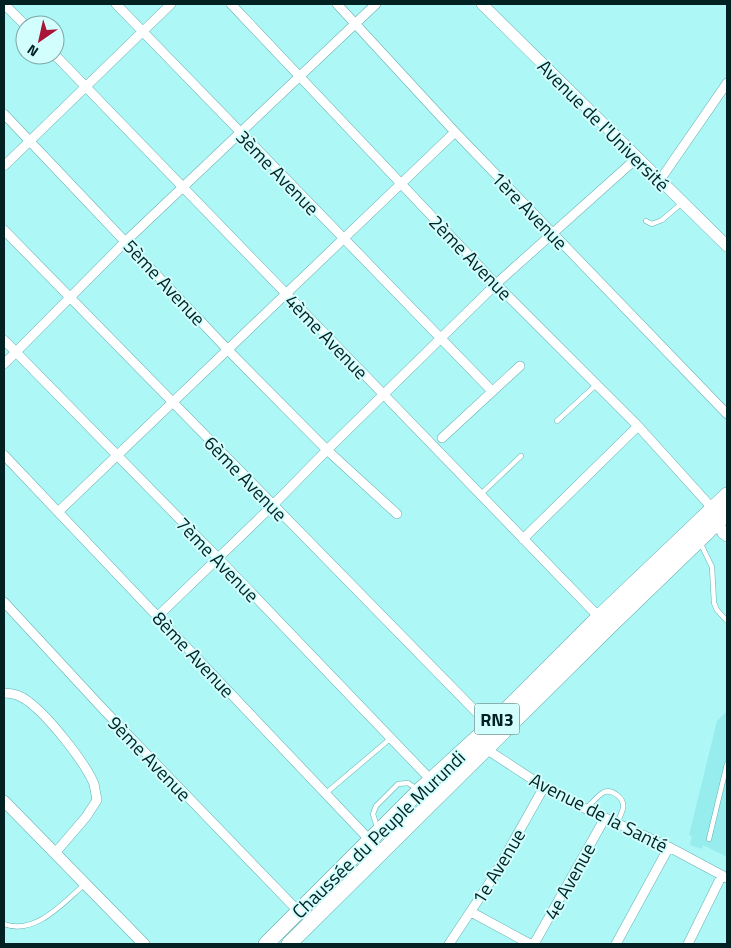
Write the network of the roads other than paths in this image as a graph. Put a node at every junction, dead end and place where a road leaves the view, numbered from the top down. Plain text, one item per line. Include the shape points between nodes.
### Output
1 (4, 4) edge
2 (116, 4) edge
3 (171, 4) edge
4 (231, 4) edge
5 (337, 4) edge
6 (376, 4) edge
7 (482, 4) edge
8 (15, 15) edge
9 (356, 23) junction
10 (142, 31) junction
11 (65, 65) edge
12 (300, 76) junction
13 (727, 83) edge
14 (85, 85) junction
15 (4, 114) edge
16 (454, 132) junction
17 (241, 134) junction
18 (29, 141) junction
19 (638, 157) junction
20 (4, 166) edge
21 (660, 180) junction
22 (401, 183) junction
23 (184, 188) junction
24 (682, 202) junction
25 (646, 221) dead end
26 (4, 230) edge
27 (553, 234) junction
28 (343, 238) junction
29 (126, 241) junction
30 (727, 246) edge
31 (496, 284) junction
32 (286, 292) junction
33 (70, 299) junction
34 (4, 340) edge
35 (441, 340) junction
36 (227, 349) junction
37 (16, 352) junction
38 (4, 364) edge
39 (520, 366) dead end
40 (597, 384) junction
41 (492, 391) junction
42 (383, 394) junction
43 (172, 402) junction
44 (727, 414) edge
45 (557, 421) dead end
46 (638, 426) junction
47 (442, 438) dead end
48 (327, 450) junction
49 (4, 455) edge
50 (117, 456) junction
51 (520, 456) dead end
52 (480, 495) junction
53 (727, 495) edge
54 (272, 506) junction
55 (58, 512) junction
56 (397, 514) dead end
57 (719, 515) edge
58 (727, 536) edge
59 (523, 539) junction
60 (699, 541) junction
61 (218, 558) junction
62 (4, 602) edge
63 (158, 616) junction
64 (599, 618) junction
65 (727, 621) edge
66 (4, 693) edge
67 (490, 726) junction
68 (391, 738) junction
69 (480, 745) junction
70 (727, 764) edge
71 (426, 785) junction
72 (544, 787) junction
73 (326, 793) junction
74 (4, 801) edge
75 (586, 809) junction
76 (605, 818) junction
77 (617, 823) junction
78 (374, 836) junction
79 (708, 839) dead end
80 (670, 847) junction
81 (55, 853) junction
82 (382, 853) junction
83 (725, 877) edge
84 (85, 884) junction
85 (299, 912) junction
86 (471, 912) junction
87 (4, 924) edge
88 (144, 944) edge
89 (266, 944) edge
90 (289, 944) edge
91 (449, 944) edge
92 (532, 944) edge
93 (616, 944) edge
94 (688, 944) edge

1 - 8 street
2 - 10 street, 3ème Avenue
3 - 10 street
4 - 12 street, 2ème Avenue
5 - 9 street, 1ère Avenue
6 - 9 street
7 - 19 street, Avenue de l'Université
9 - 12 street
9 - 16 street, 1ère Avenue
10 - 14 street
10 - 17 street, 3ème Avenue
11 - 14 street, 4ème Avenue
12 - 17 street
12 - 22 street, 2ème Avenue
13 - 21 street
14 - 18 street
14 - 23 street, 4ème Avenue
15 - 18 street, 5ème Avenue
16 - 22 street
16 - 27 street, 1ère Avenue
17 - 23 street
17 - 28 street, 3ème Avenue
18 - 20 street
18 - 29 street, 5ème Avenue
19 - 21 street, Avenue de l'Université
19 - 27 street
21 - 24 street, Avenue de l'Université
22 - 28 street
22 - 31 street, 2ème Avenue
23 - 29 street
23 - 32 street, 4ème Avenue
24 - 25 lane via 657,222
24 - 30 street, Avenue de l'Université
26 - 33 street, 6ème Avenue
27 - 31 street
27 - 44 street, 1ère Avenue
28 - 32 street
28 - 35 street, 3ème Avenue
29 - 33 street
29 - 36 street, 5ème Avenue
31 - 35 street
31 - 40 street, 2ème Avenue
32 - 36 street
32 - 42 street, 4ème Avenue
33 - 37 street
33 - 43 street, 6ème Avenue
34 - 37 street, 7ème Avenue
35 - 41 street, 3ème Avenue
35 - 42 street
36 - 43 street
36 - 48 street, 5ème Avenue
37 - 38 street
37 - 50 street, 7ème Avenue
39 - 41 street
40 - 45 lane
40 - 46 street, 2ème Avenue
41 - 47 street
42 - 48 street
42 - 52 street, 4ème Avenue
43 - 50 street
43 - 54 street, 6ème Avenue
46 - 57 street, 2ème Avenue
46 - 59 street
48 - 54 street
48 - 56 street, 5ème Avenue
49 - 55 street, 8ème Avenue
50 - 55 street
50 - 61 street, 7ème Avenue
51 - 52 lane
52 - 59 street, 4ème Avenue
53 - 57 highway, Chaussée du Peuple Murundi / RN3
54 - 61 street
54 - 67 street, 6ème Avenue
55 - 63 street, 8ème Avenue
57 - 58 street via 723,533
57 - 60 highway, Chaussée du Peuple Murundi / RN3
57 - 64 highway, Chaussée du Peuple Murundi / RN3
59 - 64 street, 4ème Avenue
60 - 65 lane via 712,567 714,603
60 - 69 highway, Chaussée du Peuple Murundi / RN3
61 - 63 street
61 - 68 street, 7ème Avenue
62 - 85 street, 9ème Avenue
63 - 73 street, 8ème Avenue
64 - 67 highway, Chaussée du Peuple Murundi / RN3
66 - 81 street via 13,693 28,701 49,721 94,785 97,800
67 - 69 highway, Chaussée du Peuple Murundi / RN3
68 - 71 street, 7ème Avenue
68 - 73 lane
69 - 71 highway, Chaussée du Peuple Murundi / RN3
69 - 72 street, Avenue de la Santé
69 - 82 highway, Chaussée du Peuple Murundi / RN3
70 - 79 lane
71 - 78 highway, Chaussée du Peuple Murundi / RN3
72 - 75 street, Avenue de la Santé
72 - 86 street, 1e Avenue
73 - 78 street, 8ème Avenue
74 - 81 street
75 - 76 street, Avenue de la Santé
75 - 77 lane via 604,792 611,792 620,797 623,804
76 - 77 street, Avenue de la Santé
76 - 92 street, 4e Avenue
77 - 80 street, Avenue de la Santé
78 - 82 street, 8ème Avenue
78 - 85 highway, Chaussée du Peuple Murundi / RN3
80 - 83 street, Avenue de la Santé
80 - 93 street
81 - 84 street
82 - 90 highway, Chaussée du Peuple Murundi / RN3
83 - 94 street
84 - 87 lane via 48,916 29,925
84 - 88 street
85 - 89 highway, Chaussée du Peuple Murundi / RN3
86 - 91 street, 1e Avenue
86 - 92 street

